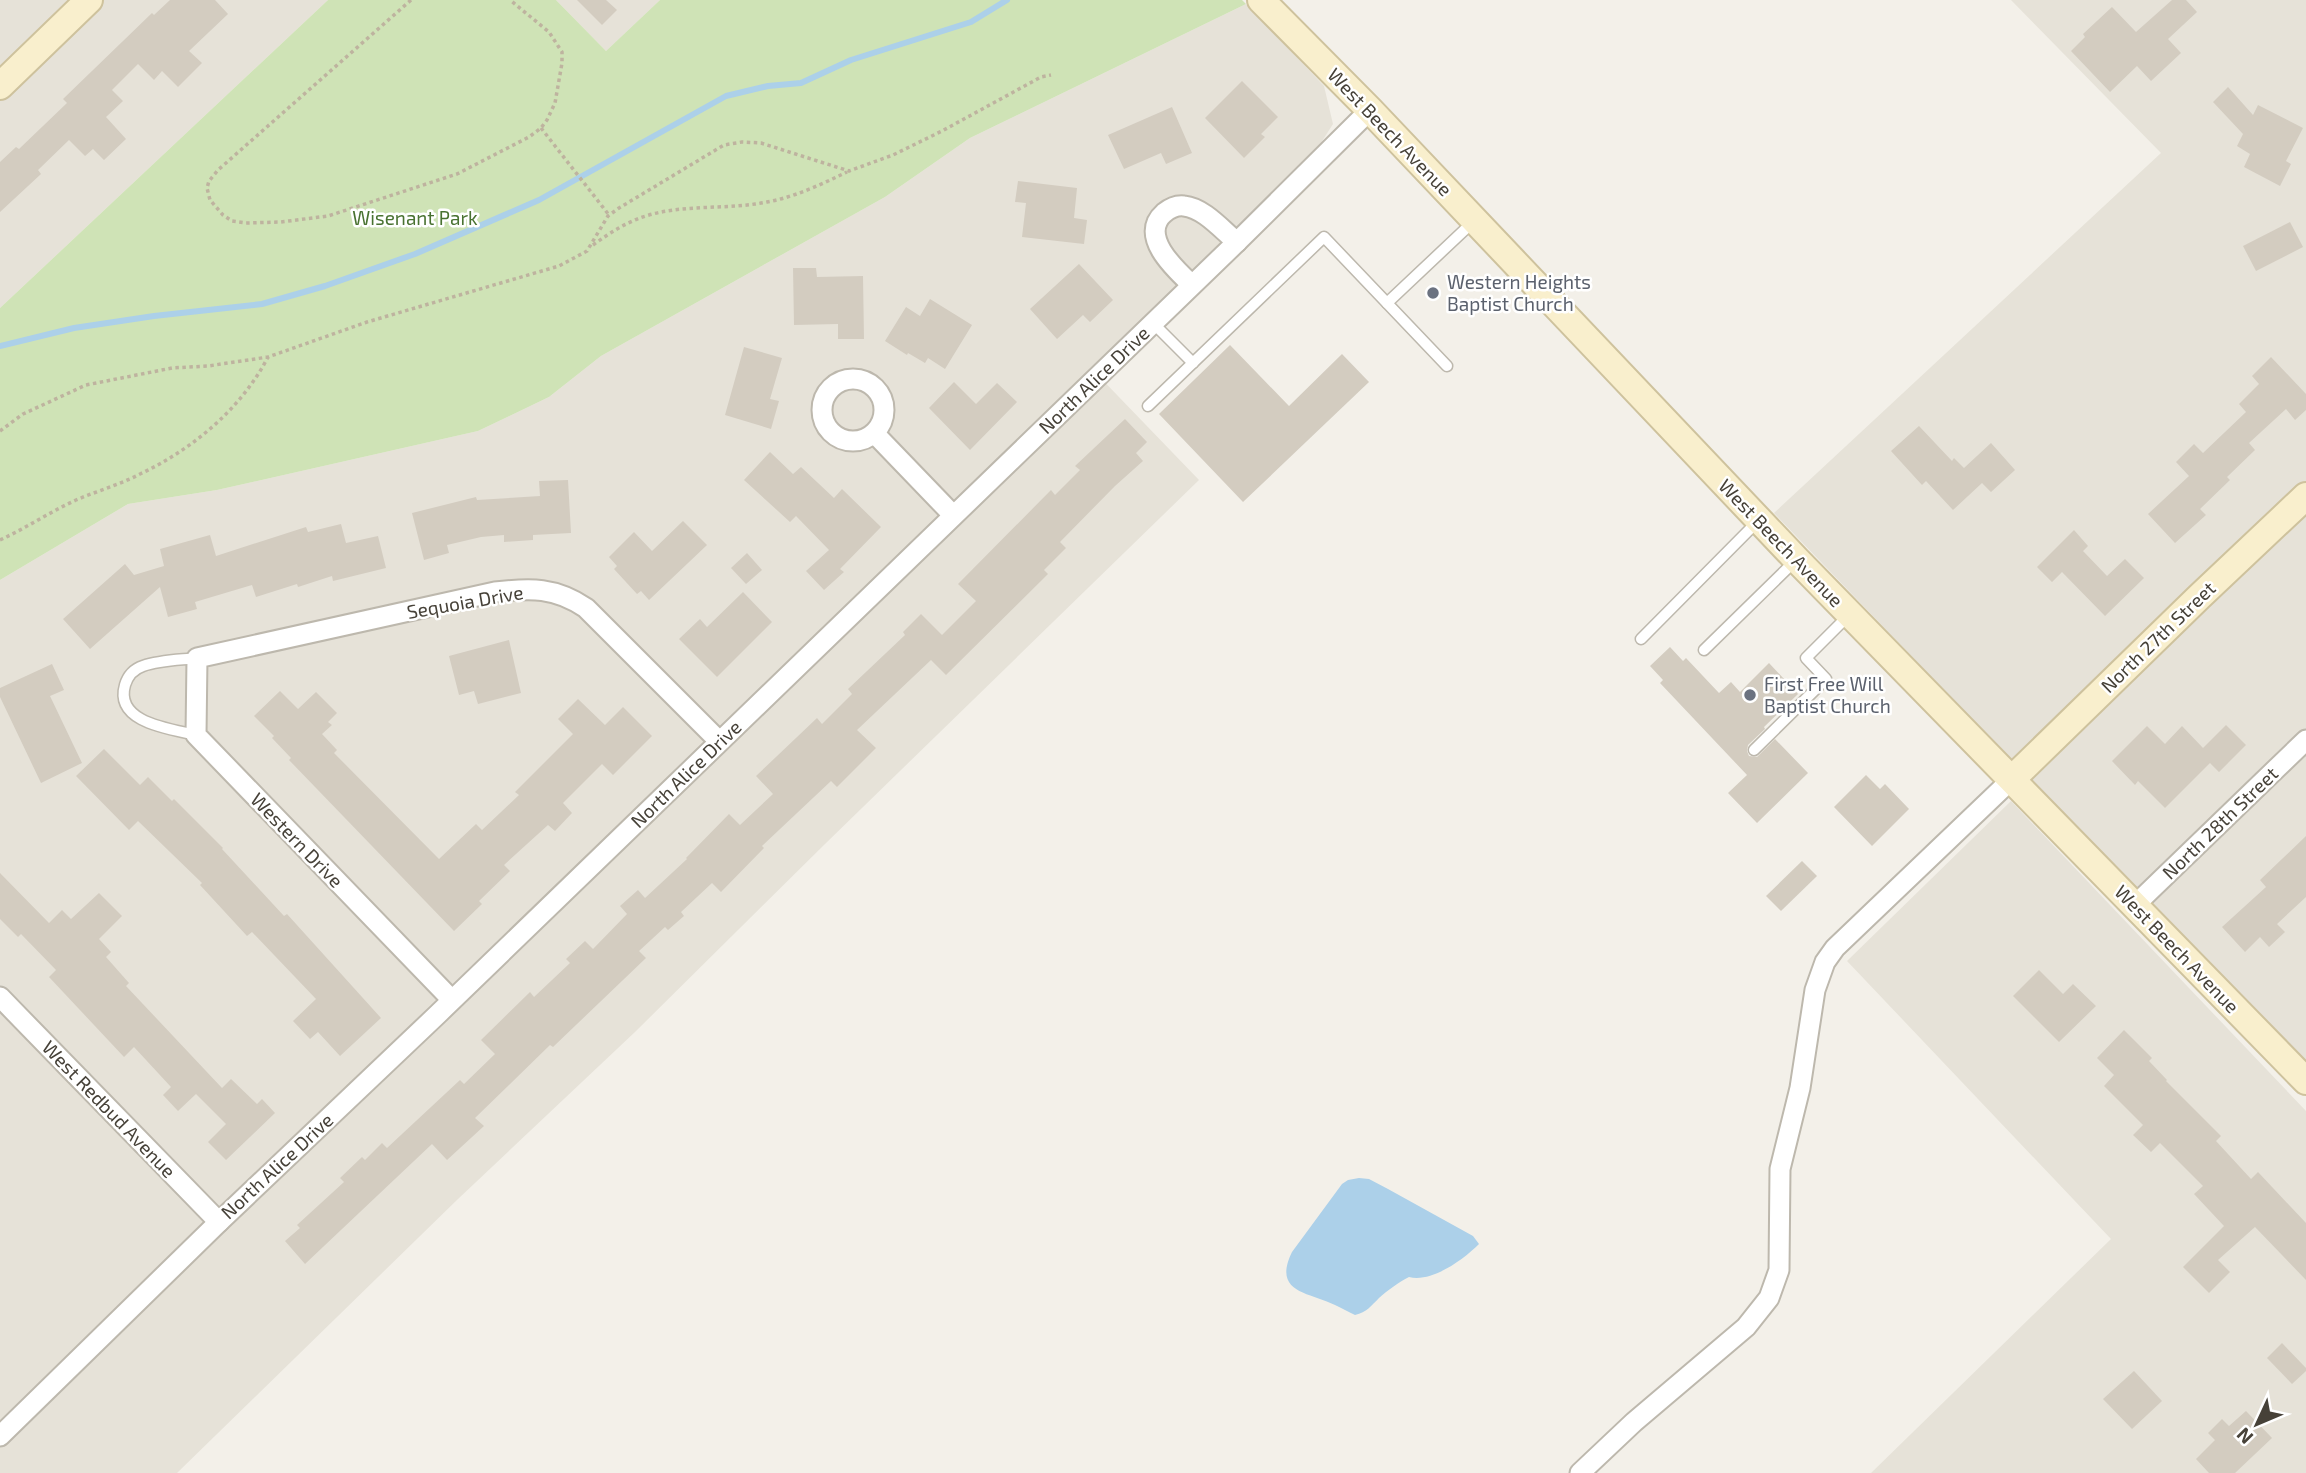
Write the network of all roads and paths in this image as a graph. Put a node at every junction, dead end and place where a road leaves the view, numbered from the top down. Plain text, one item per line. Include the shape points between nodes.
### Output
1 (89, 0) edge
2 (411, 0) edge
3 (510, 0) edge
4 (1261, 0) edge
5 (1051, 75) dead end
6 (0, 86) edge
7 (1370, 110) junction
8 (541, 128) junction
9 (849, 171) junction
10 (609, 215) junction
11 (1474, 220) junction
12 (1237, 242) junction
13 (590, 247) junction
14 (1192, 285) junction
15 (1387, 303) junction
16 (1153, 323) junction
17 (268, 357) junction
18 (1193, 363) junction
19 (1447, 366) dead end
20 (1148, 406) dead end
21 (0, 431) edge
22 (875, 434) dead end
23 (2306, 496) edge
24 (953, 515) junction
25 (1759, 520) junction
26 (0, 540) edge
27 (1797, 559) junction
28 (1850, 614) junction
29 (1641, 639) dead end
30 (1704, 650) dead end
31 (197, 658) junction
32 (196, 735) junction
33 (2306, 740) edge
34 (719, 741) junction
35 (1754, 750) dead end
36 (2012, 779) junction
37 (2134, 906) junction
38 (0, 997) edge
39 (452, 1000) junction
40 (2306, 1081) edge
41 (219, 1222) junction
42 (1, 1432) edge
43 (1580, 1473) edge

1 - 6 main road
2 - 8 path via 218,170 208,188 214,208 246,223 328,216 457,174
3 - 8 path via 549,32 562,52 555,103
4 - 7 main road, West Beech Avenue
5 - 9 path via 892,155
7 - 11 main road, West Beech Avenue
7 - 12 street, North Alice Drive
8 - 10 path
9 - 10 path via 761,143 724,145
9 - 13 path via 769,202 651,214 615,229
10 - 13 path
11 - 15 lane
11 - 25 main road, West Beech Avenue
12 - 14 street, North Alice Drive
12 - 14 street via 1192,208 1173,207 1161,215 1155,226 1156,239 1174,268
13 - 17 path via 559,266 367,322
14 - 16 street, North Alice Drive
15 - 18 lane via 1324,237
15 - 19 lane
16 - 18 lane
16 - 24 street, North Alice Drive
17 - 21 path via 86,384 23,414
17 - 26 path via 231,407 196,441 143,473 78,499
18 - 20 lane
22 - 24 street
23 - 36 main road, North 27th Street
24 - 34 street, North Alice Drive
25 - 27 main road, West Beech Avenue
25 - 29 lane
27 - 28 main road, West Beech Avenue
27 - 30 lane
28 - 35 lane via 1806,658 1826,679
28 - 36 main road, West Beech Avenue
31 - 32 street
31 - 32 lane via 144,666 127,679 124,689 125,701 140,719
31 - 34 street, Sequoia Drive via 495,593 549,590 586,608
32 - 39 street, Western Drive
33 - 37 street, North 28th Street
34 - 39 street, North Alice Drive
36 - 37 main road, West Beech Avenue
36 - 43 street via 1825,962 1815,990 1800,1088 1780,1169 1779,1270 1769,1298 1746,1327
37 - 40 main road, West Beech Avenue
38 - 41 street, West Redbud Avenue
39 - 41 street, North Alice Drive
41 - 42 street, North Alice Drive

